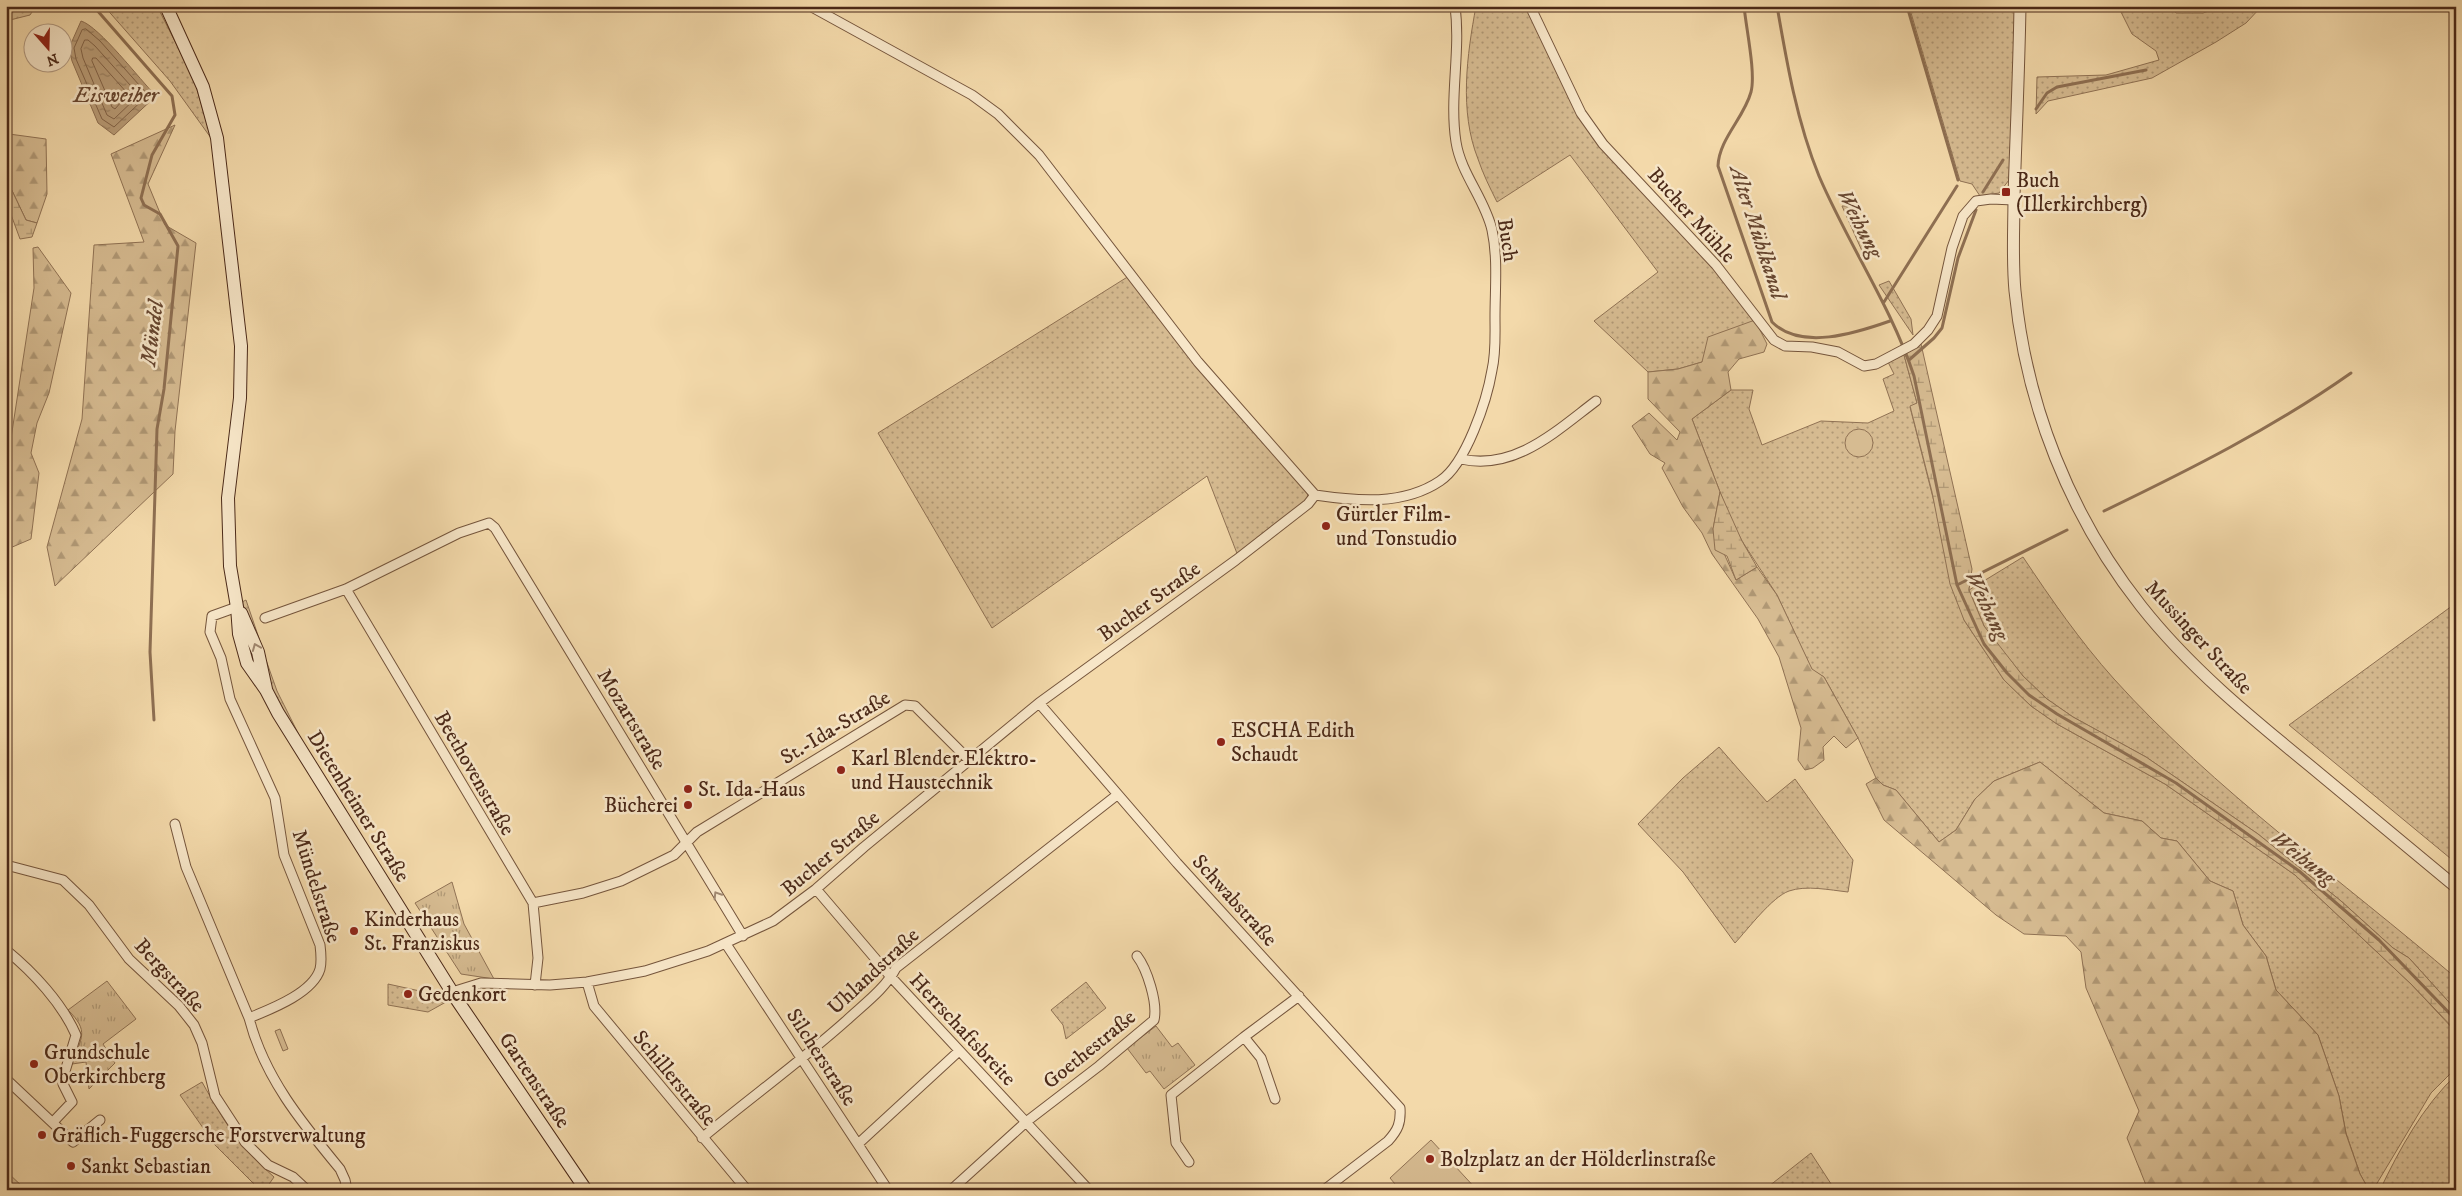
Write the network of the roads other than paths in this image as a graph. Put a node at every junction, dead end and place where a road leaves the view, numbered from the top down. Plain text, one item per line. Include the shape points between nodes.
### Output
1 (166, 6) edge
2 (810, 6) edge
3 (1455, 6) edge
4 (1530, 6) edge
5 (2020, 6) edge
6 (2014, 200) junction
7 (1596, 401) dead end
8 (1461, 459) junction
9 (1315, 495) junction
10 (346, 589) junction
11 (238, 607) junction
12 (265, 618) dead end
13 (1038, 703) junction
14 (969, 760) junction
15 (1117, 795) junction
16 (175, 824) dead end
17 (685, 842) junction
18 (6, 865) edge
19 (2456, 887) edge
20 (816, 889) junction
21 (532, 902) junction
22 (743, 936) junction
23 (726, 944) junction
24 (6, 950) edge
25 (1136, 956) dead end
26 (891, 977) junction
27 (587, 982) junction
28 (535, 985) junction
29 (452, 992) junction
30 (1299, 996) junction
31 (249, 1018) junction
32 (1244, 1037) junction
33 (959, 1051) junction
34 (803, 1059) junction
35 (6, 1079) edge
36 (1274, 1099) dead end
37 (100, 1120) dead end
38 (54, 1122) junction
39 (1026, 1122) junction
40 (702, 1138) junction
41 (858, 1144) junction
42 (1189, 1162) dead end
43 (307, 1190) edge
44 (347, 1190) edge
45 (586, 1190) edge
46 (747, 1190) edge
47 (888, 1190) edge
48 (951, 1190) edge
49 (1089, 1190) edge
50 (1324, 1190) edge

1 - 11 main road, Dietenheimer Straße via 203,87 223,174 241,346 240,398 228,498 228,542
2 - 9 street via 972,94 1015,130 1039,155 1198,362
3 - 8 street, Buch via 1458,27 1454,104 1456,144 1490,222 1495,264 1492,372
4 - 6 street, Bucher Mühle via 1582,113 1598,136 1716,265 1774,340 1785,346 1838,352 1864,366 1876,364 1914,344 1937,316 1952,248 1963,216 1976,201
5 - 6 street, Mussinger Straße
6 - 19 street, Mussinger Straße via 2015,290 2027,365 2051,448 2095,539 2142,607 2201,672 2238,707
7 - 8 street via 1528,450 1501,459
8 - 9 street, Buch via 1443,480 1406,496 1363,501
9 - 13 street, Bucher Straße via 1308,504 1236,560
10 - 12 street
10 - 17 street, Mozartstraße via 459,533 489,523
10 - 21 street, Beethovenstraße
11 - 29 main road, Dietenheimer Straße via 239,634 247,664
11 - 31 street, Mündelstraße via 212,616 210,632 240,725 275,798 284,855 320,946 321,957 320,970 308,987 280,1005
13 - 14 street, Bucher Straße
13 - 15 street, Schwabstraße
14 - 17 street, St.-Ida-Straße via 915,706 905,705 704,827
14 - 20 street, Bucher Straße
15 - 26 street, Uhlandstraße via 896,968
15 - 30 street, Schwabstraße
16 - 31 street via 186,868
17 - 21 street, St.-Ida-Straße via 674,855 621,881 583,893
22 -> 17 street, Mozartstraße
18 - 43 street, Bergstraße via 63,880 89,905 129,959 179,1006 194,1025 216,1096 245,1142 268,1165 293,1177
20 - 22 street, Bucher Straße via 785,914
20 - 26 street, Herrschaftsbreite
21 - 28 street, Beethovenstraße via 538,958
22 - 23 street, Bucher Straße
23 - 27 street, Bucher Straße via 645,971
23 - 34 street, Silcherstraße
24 - 38 street via 23,964 52,998 76,1035 63,1078 72,1102
25 - 39 street, Goethestraße via 1146,967 1154,1020
26 - 33 street, Herrschaftsbreite
26 - 34 street, Uhlandstraße
27 - 28 street, Bucher Straße
27 - 40 street, Schillerstraße via 594,1006
28 - 29 street, Bucher Straße via 481,983
29 - 45 main road, Gartenstraße
30 - 32 street
30 - 50 street, Schwabstraße via 1400,1108 1401,1121 1397,1132
31 - 44 street via 255,1039 288,1105 340,1170
32 - 36 street via 1261,1058
32 - 42 street via 1171,1095 1176,1143
33 - 39 street, Herrschaftsbreite
33 - 41 street
34 - 40 street, Uhlandstraße
34 - 41 street, Silcherstraße
35 - 38 street
37 - 38 street via 73,1142
39 - 48 street, Goethestraße
39 - 49 street, Herrschaftsbreite
40 - 46 street, Schillerstraße
41 - 47 street, Silcherstraße

